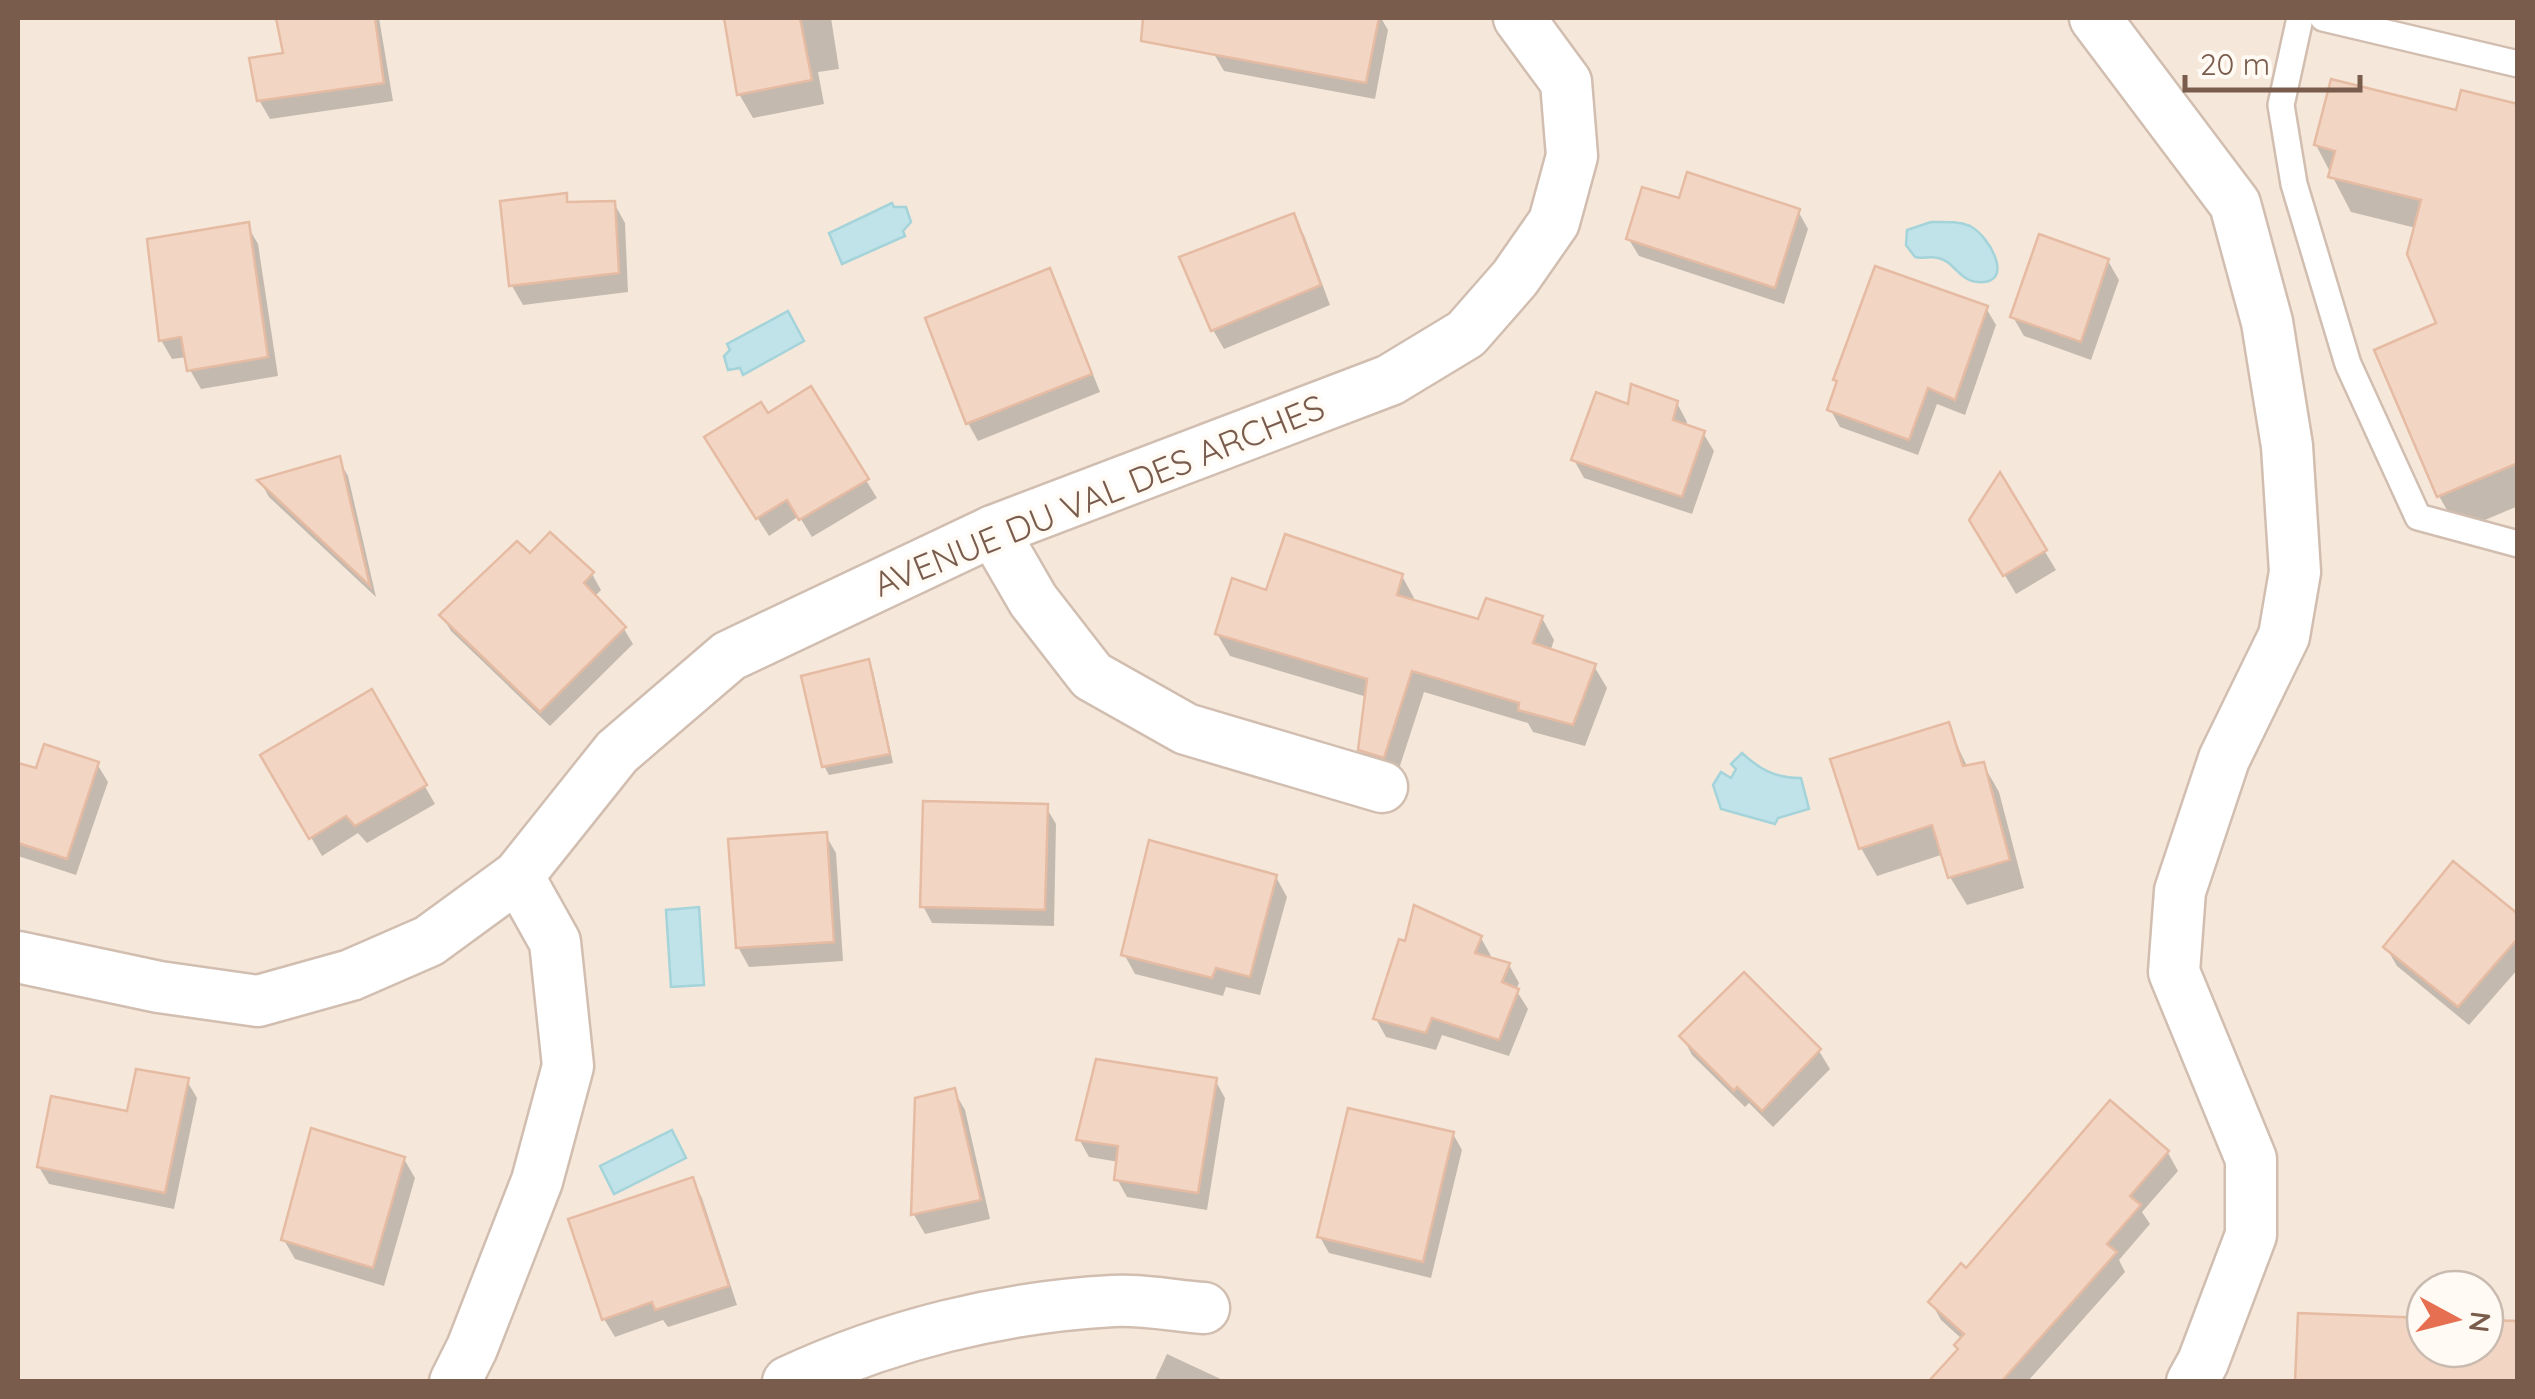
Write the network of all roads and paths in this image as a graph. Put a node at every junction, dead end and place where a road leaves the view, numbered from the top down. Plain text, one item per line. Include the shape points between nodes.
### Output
1 (1519, 18) edge
2 (2096, 18) edge
3 (2300, 18) edge
4 (2323, 18) edge
5 (2518, 64) edge
6 (993, 531) junction
7 (2518, 544) edge
8 (1382, 787) dead end
9 (518, 876) junction
10 (18, 957) edge
11 (1204, 1308) dead end
12 (455, 1382) edge
13 (788, 1382) edge
14 (2192, 1382) edge

1 - 6 street, AVENUE DU VAL DES ARCHES via 1566,82 1572,156 1554,222 1466,334 1390,380
2 - 14 street via 2235,204 2267,322 2288,446 2296,572 2284,636 2224,759 2180,891 2174,972 2251,1159 2251,1235
3 - 7 lane via 2281,105 2294,184 2348,364 2418,517
4 - 5 lane
6 - 8 street via 1034,600 1092,676 1186,729
6 - 9 street, AVENUE DU VAL DES ARCHES via 728,656 617,752
9 - 10 street, AVENUE DU VAL DES ARCHES via 429,941 351,975 258,1001
9 - 12 street via 555,942 568,1066 537,1182
11 - 13 street via 1116,1300 987,1316 842,1356

